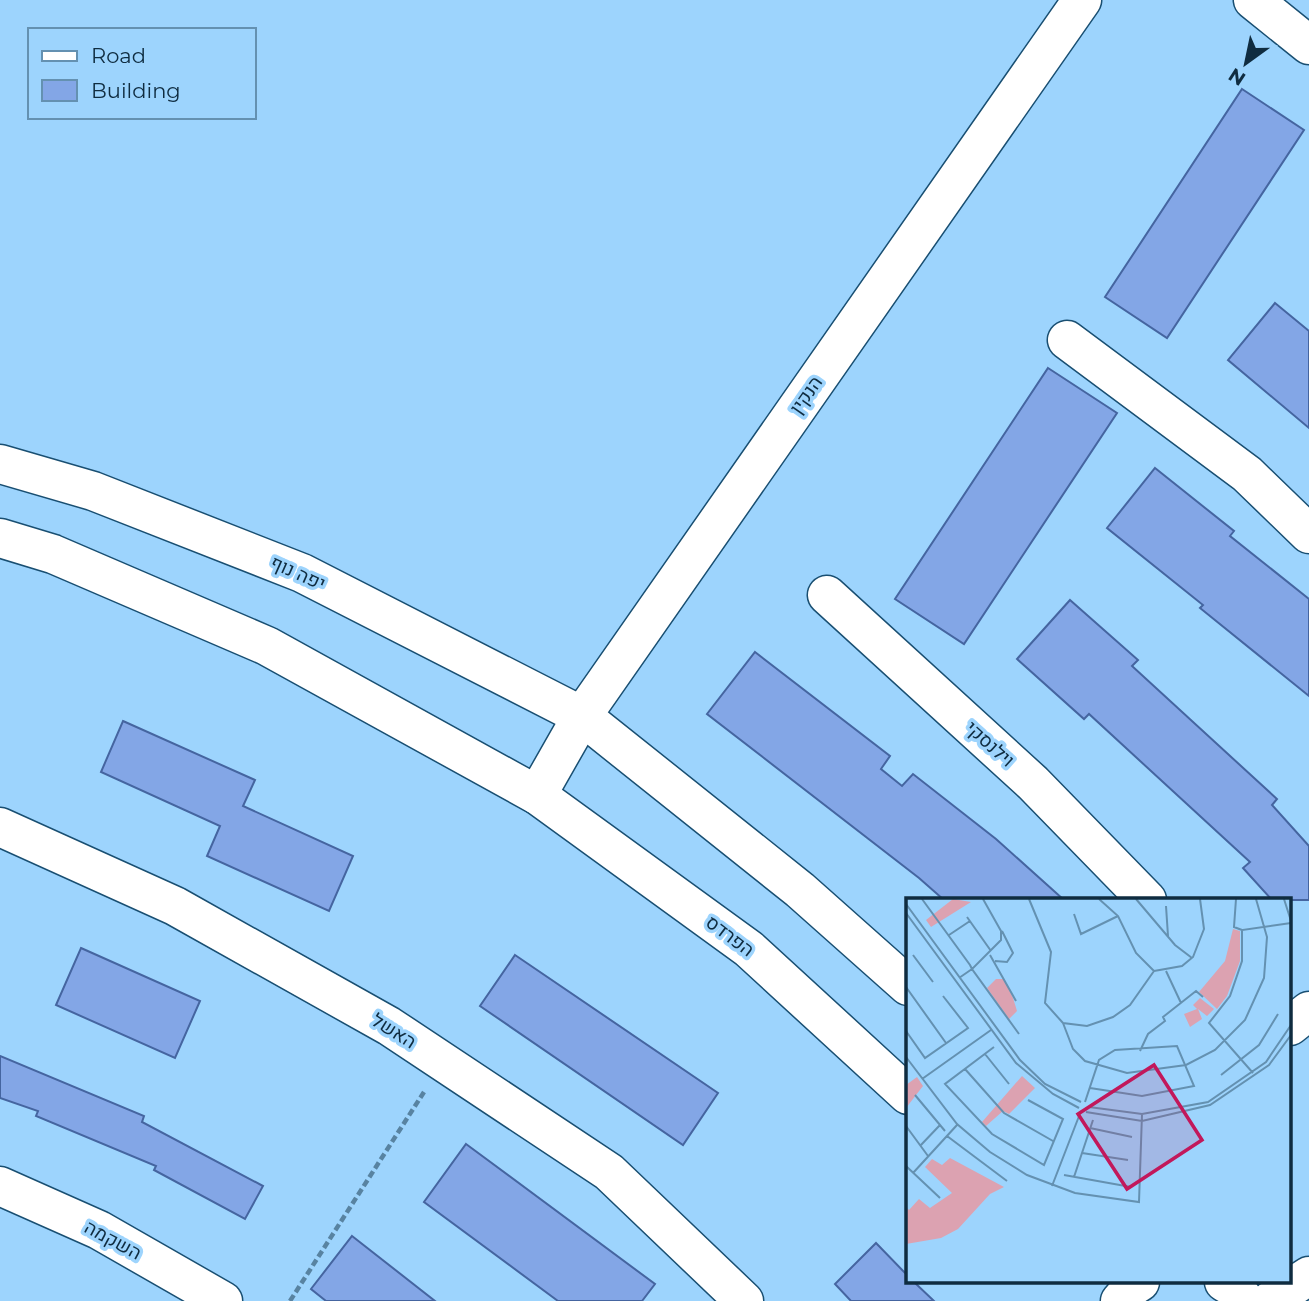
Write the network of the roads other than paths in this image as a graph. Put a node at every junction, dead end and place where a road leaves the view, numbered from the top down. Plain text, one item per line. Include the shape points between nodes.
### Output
1 (1082, 0) edge
2 (1252, 0) edge
3 (1309, 45) edge
4 (1067, 340) dead end
5 (0, 464) edge
6 (1309, 534) edge
7 (0, 538) edge
8 (827, 595) dead end
9 (582, 716) junction
10 (537, 795) junction
11 (0, 827) edge
12 (1145, 898) edge
13 (906, 984) edge
14 (1309, 1011) edge
15 (1292, 1024) edge
16 (906, 1094) edge
17 (0, 1186) edge
18 (1309, 1276) edge
19 (1097, 1284) edge
20 (1137, 1284) edge
21 (1227, 1284) edge
22 (223, 1301) edge
23 (744, 1301) edge
24 (1114, 1301) edge
25 (1120, 1301) edge
26 (1245, 1301) edge
27 (1270, 1301) edge

1 - 9 street, הנקין
2 - 3 street
4 - 6 street via 1247,474
5 - 9 street, יפה נוף via 93,491 302,573
7 - 10 street via 53,554 267,646
8 - 12 street, וילנסקי via 1033,783
9 - 10 street, הנקין
9 - 13 street via 800,890
10 - 16 street, הפרדס via 748,948
11 - 23 street, האשל via 175,906 389,1026 609,1172
14 - 15 street
17 - 22 street, השקמה via 99,1230
18 - 27 street
19 - 24 street
20 - 25 street
21 - 26 street

